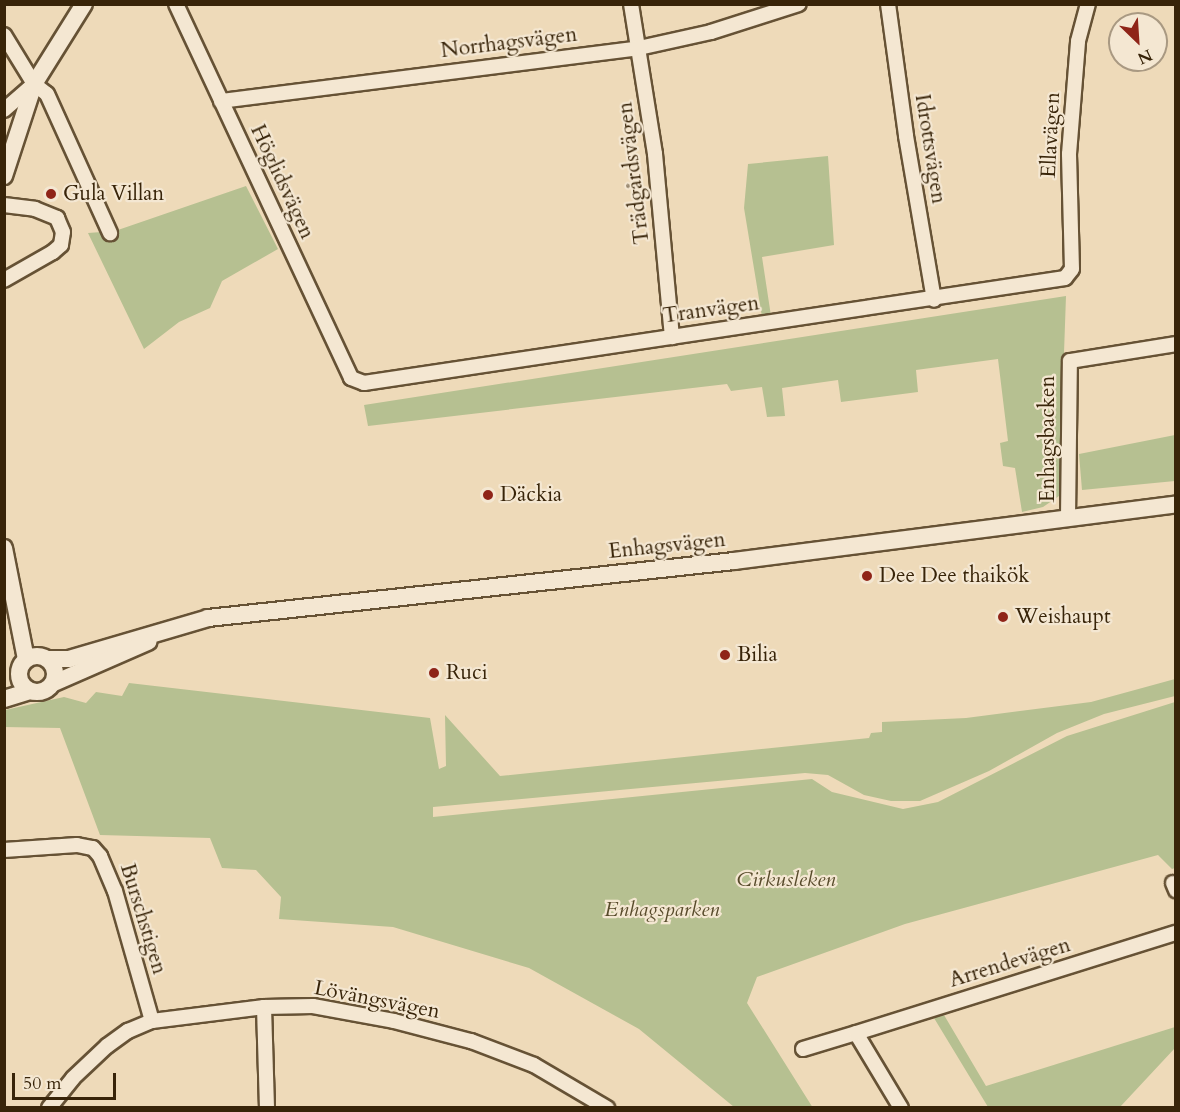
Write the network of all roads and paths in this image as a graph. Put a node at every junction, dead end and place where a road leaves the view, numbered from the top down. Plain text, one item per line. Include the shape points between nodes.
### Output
1 (84, 4) edge
2 (176, 4) edge
3 (631, 4) edge
4 (799, 4) edge
5 (888, 4) edge
6 (1088, 4) edge
7 (4, 35) edge
8 (639, 48) junction
9 (34, 84) junction
10 (221, 101) junction
11 (4, 110) edge
12 (4, 176) edge
13 (4, 205) edge
14 (110, 233) dead end
15 (1072, 269) joint
16 (4, 279) edge
17 (934, 300) junction
18 (672, 337) junction
19 (1176, 344) edge
20 (351, 378) joint
21 (1176, 504) edge
22 (1068, 517) junction
23 (4, 548) edge
24 (15, 601) junction
25 (164, 633) junction
26 (45, 657) junction
27 (16, 669) edge
28 (54, 683) junction
29 (30, 691) junction
30 (4, 699) edge
31 (4, 850) edge
32 (1176, 933) edge
33 (264, 1007) junction
34 (152, 1022) junction
35 (856, 1033) junction
36 (803, 1049) dead end
37 (49, 1107) edge
38 (267, 1107) edge
39 (608, 1107) edge
40 (901, 1107) edge

1 - 9 street
2 - 10 street, Höglidsvägen
3 - 8 street, Trädgårdsvägen
4 - 8 street, Norrhagsvägen via 711,32
5 - 17 street, Idrottsvägen
6 - 15 street, Ellavägen via 1078,41 1069,154
7 - 9 street
8 - 10 street, Norrhagsvägen
8 - 18 street, Trädgårdsvägen via 655,154
9 - 11 street
9 - 12 street
9 - 14 street via 47,94
10 - 20 street, Höglidsvägen
13 - 16 street via 35,209 57,218 63,232 61,245 53,252
15 - 17 street, Tranvägen via 1065,279
17 - 18 street, Tranvägen
18 - 20 street, Tranvägen via 364,383
19 - 22 street, Enhagsbacken via 1070,361
21 - 22 street, Enhagsvägen
22 - 25 street, Enhagsvägen via 734,561 208,618
23 - 24 street
24 - 26 street
24 - 27 street
25 - 26 street, Enhagsvägen via 69,659
25 - 28 street, Enhagsvägen via 117,659
26 - 27 street
26 - 28 street via 55,668
27 - 29 street via 21,683
28 - 29 street via 42,692
29 - 30 street
31 - 34 street, Burschstigen via 77,845 93,848 100,856 115,891
32 - 35 street, Arrendevägen
33 - 34 street, Lövängsvägen
33 - 38 street
33 - 39 street, Lövängsvägen via 313,1006 471,1041 534,1065
34 - 37 street, Lövängsvägen via 128,1031 107,1046
35 - 36 street, Arrendevägen
35 - 40 street

